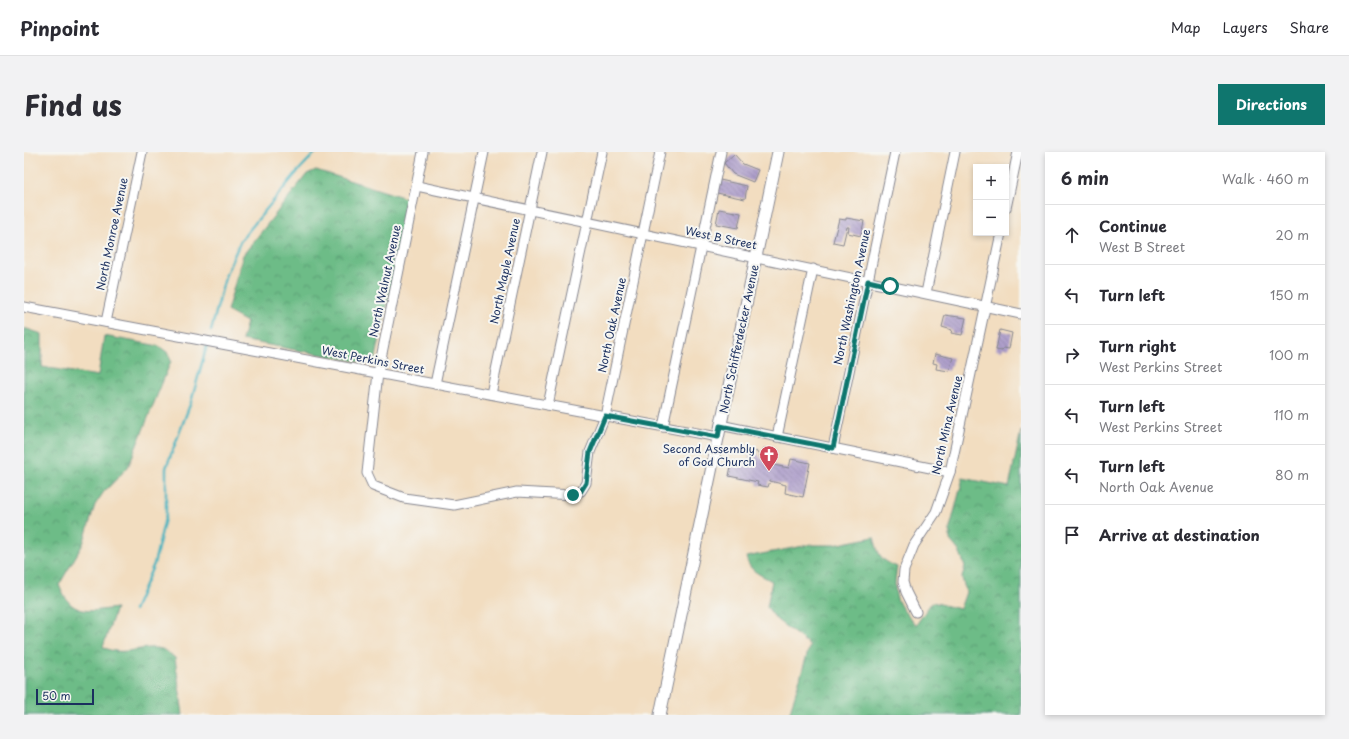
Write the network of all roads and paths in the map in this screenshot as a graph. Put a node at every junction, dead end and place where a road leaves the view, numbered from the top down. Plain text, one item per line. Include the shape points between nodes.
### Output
1 (142, 152) edge
2 (423, 152) edge
3 (484, 152) edge
4 (542, 152) edge
5 (602, 152) edge
6 (660, 152) edge
7 (721, 152) edge
8 (778, 152) edge
9 (895, 152) edge
10 (955, 152) edge
11 (1018, 152) edge
12 (417, 186) junction
13 (474, 198) junction
14 (1008, 200) edge
15 (530, 209) junction
16 (588, 222) junction
17 (644, 233) junction
18 (1000, 236) edge
19 (701, 246) junction
20 (756, 257) junction
21 (813, 269) junction
22 (868, 281) junction
23 (926, 293) junction
24 (985, 306) junction
25 (24, 307) edge
26 (1021, 314) edge
27 (106, 322) junction
28 (378, 373) junction
29 (435, 384) junction
30 (491, 394) junction
31 (548, 405) junction
32 (605, 416) junction
33 (720, 426) junction
34 (663, 427) junction
35 (718, 437) junction
36 (778, 437) junction
37 (833, 448) junction
38 (950, 472) junction
39 (573, 495) joint
40 (916, 612) dead end
41 (660, 715) edge

1 - 27 street, North Monroe Avenue
2 - 12 street, North Walnut Avenue
3 - 13 street
4 - 15 street, North Maple Avenue
5 - 16 street
6 - 17 street, North Oak Avenue
7 - 19 street
8 - 20 main road, North Schifferdecker Avenue
9 - 22 street, North Washington Avenue
10 - 23 street
11 - 14 street
12 - 13 street, West B Street
12 - 28 street, North Walnut Avenue
13 - 15 street, West B Street
13 - 29 street
15 - 16 street, West B Street
15 - 30 street, North Maple Avenue
16 - 17 street, West B Street
16 - 31 street
17 - 19 street, West B Street
17 - 32 street, North Oak Avenue
18 - 24 street, North Mina Avenue
19 - 20 street, West B Street
19 - 34 street
20 - 21 street, West B Street
20 - 33 main road, North Schifferdecker Avenue
21 - 22 street, West B Street
21 - 36 street
22 - 23 street, West B Street
22 - 37 street, North Washington Avenue
23 - 24 street, West B Street
24 - 26 street, West B Street
24 - 38 street, North Mina Avenue
25 - 27 street, West Perkins Street
27 - 28 street, West Perkins Street
28 - 29 street, West Perkins Street
28 - 39 street, North Walnut Avenue via 367,473 373,486 404,498 454,505 517,492
29 - 30 street, West Perkins Street
30 - 31 street, West Perkins Street
31 - 32 street, West Perkins Street
32 - 34 street, West Perkins Street
32 - 39 street, North Oak Avenue via 590,452 586,483 581,491
33 - 35 main road, North Schifferdecker Avenue
33 - 36 street
34 - 35 street, West Perkins Street
35 - 41 main road, North Schifferdecker Avenue
36 - 37 street
37 - 38 street
38 - 40 street, North Mina Avenue via 936,512 914,545 904,570 906,592

